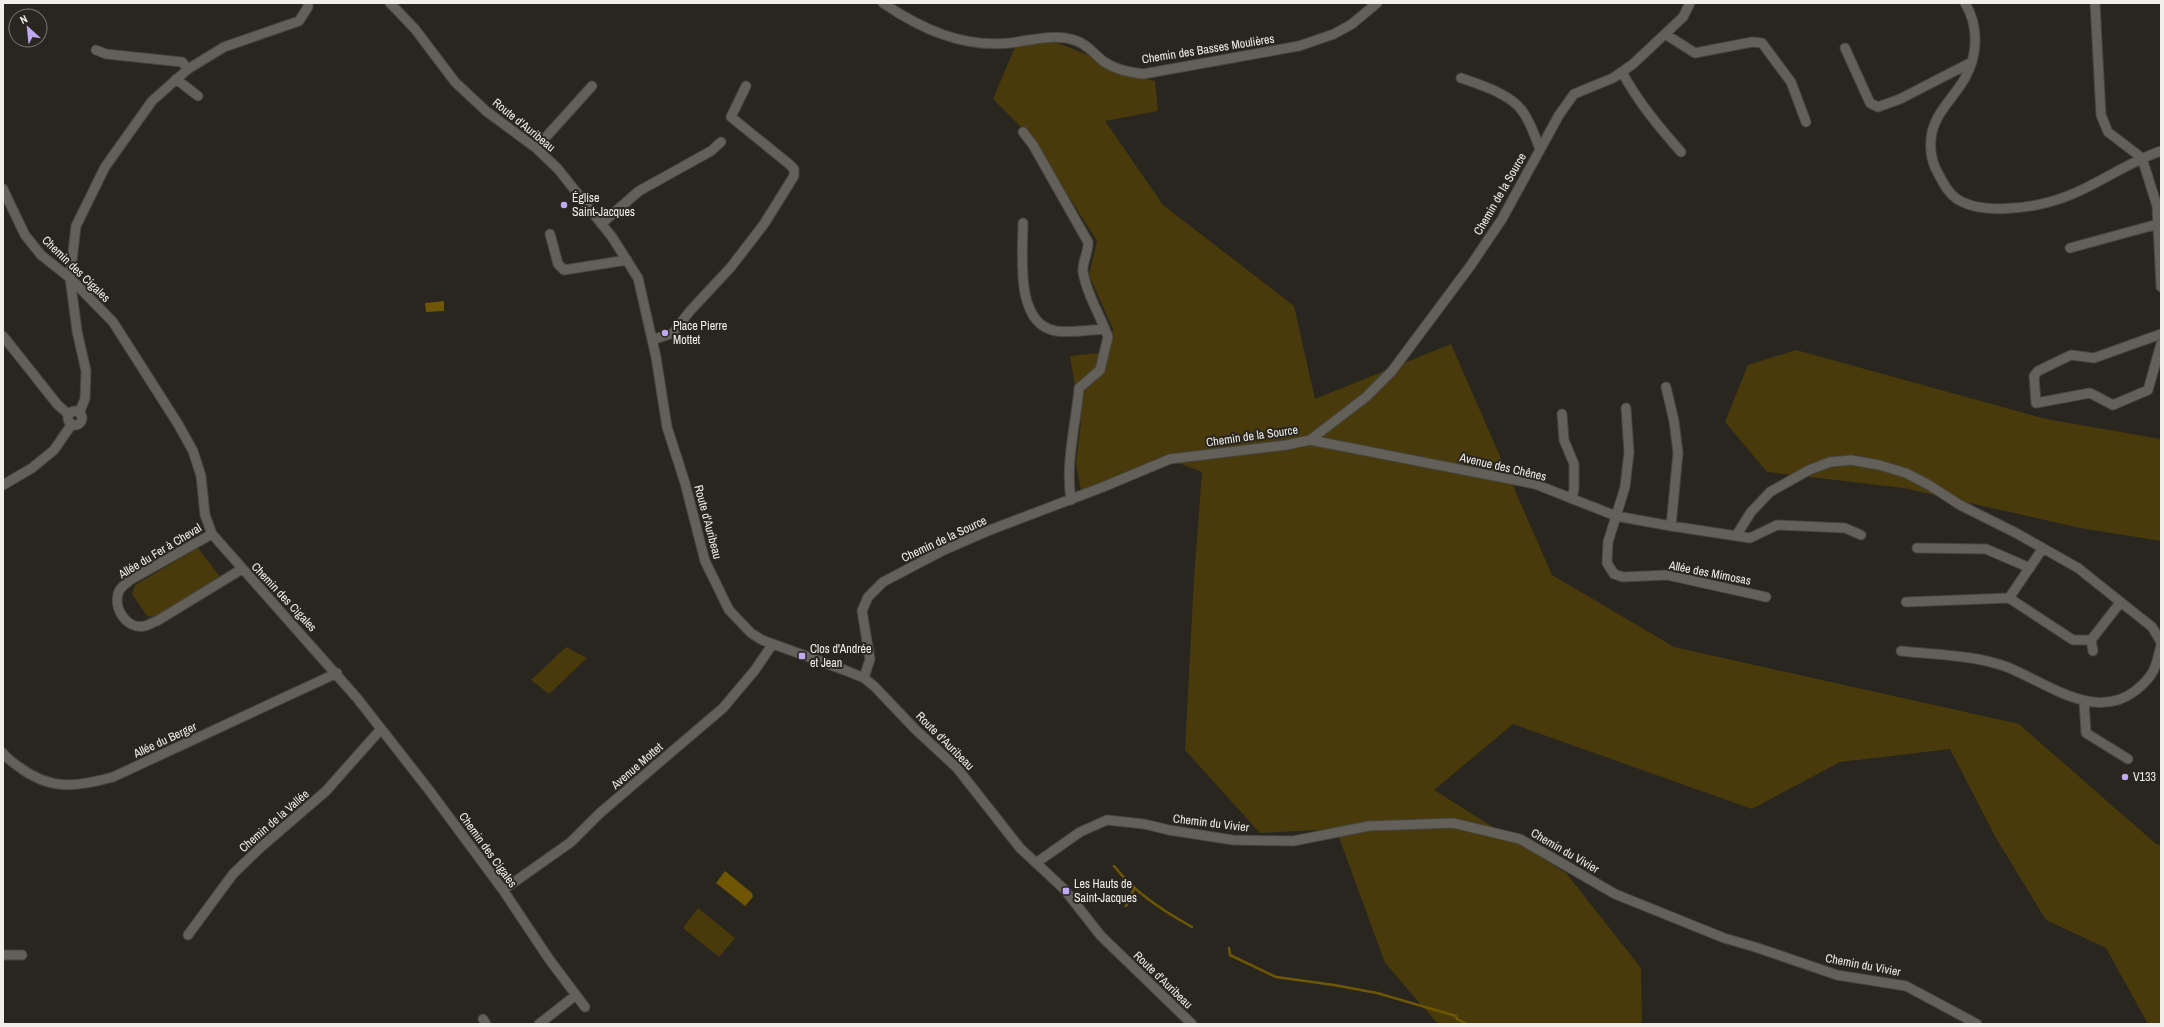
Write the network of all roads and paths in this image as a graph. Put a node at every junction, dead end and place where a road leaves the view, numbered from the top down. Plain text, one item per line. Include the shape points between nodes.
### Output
1 (308, 3) edge
2 (390, 3) edge
3 (883, 3) edge
4 (1376, 3) edge
5 (1690, 3) edge
6 (1965, 3) edge
7 (2095, 3) edge
8 (1665, 34) junction
9 (1845, 48) dead end
10 (96, 50) dead end
11 (1972, 62) junction
12 (188, 69) junction
13 (1622, 72) junction
14 (1461, 78) dead end
15 (176, 79) junction
16 (592, 86) dead end
17 (746, 86) dead end
18 (198, 96) dead end
19 (1806, 122) dead end
20 (1023, 132) dead end
21 (721, 142) dead end
22 (536, 148) junction
23 (1540, 149) junction
24 (2161, 151) edge
25 (1681, 152) dead end
26 (2142, 158) junction
27 (3, 189) edge
28 (1023, 223) dead end
29 (601, 224) junction
30 (2158, 224) junction
31 (550, 234) dead end
32 (2070, 248) dead end
33 (627, 260) junction
34 (70, 278) junction
35 (2161, 287) edge
36 (1105, 329) junction
37 (2161, 334) edge
38 (3, 336) edge
39 (652, 340) junction
40 (2161, 344) edge
41 (1666, 387) dead end
42 (1626, 408) dead end
43 (1562, 414) dead end
44 (71, 420) junction
45 (1310, 440) junction
46 (3, 485) edge
47 (1572, 499) junction
48 (1071, 500) junction
49 (1616, 516) junction
50 (1671, 526) junction
51 (212, 534) junction
52 (1861, 535) dead end
53 (1736, 536) junction
54 (1917, 548) dead end
55 (2043, 548) junction
56 (2030, 568) junction
57 (242, 569) junction
58 (1766, 597) dead end
59 (2009, 598) junction
60 (1906, 602) dead end
61 (2120, 603) junction
62 (2091, 640) junction
63 (2161, 642) edge
64 (772, 645) junction
65 (2161, 645) edge
66 (1902, 651) dead end
67 (2093, 651) dead end
68 (337, 673) junction
69 (864, 678) junction
70 (2084, 701) junction
71 (381, 729) junction
72 (3, 753) edge
73 (2128, 759) dead end
74 (1036, 863) junction
75 (503, 890) junction
76 (188, 935) dead end
77 (3, 955) edge
78 (22, 955) dead end
79 (576, 995) junction
80 (585, 1007) dead end
81 (540, 1024) edge
82 (1192, 1024) edge
83 (1977, 1024) edge

1 - 12 street via 299,20 224,47
2 - 22 street, Route d'Auribeau via 415,29 455,82 486,111
3 - 4 street, Chemin des Basses Moulières via 926,30 948,37 989,44 1063,38 1077,41 1122,71 1143,74 1300,46 1334,34 1352,24
5 - 8 street, Chemin de la Source via 1683,17
6 - 11 street via 1975,30 1976,47
7 - 26 street via 2101,115 2108,132
8 - 13 street, Chemin de la Source
8 - 19 street via 1696,53 1752,42 1762,43 1791,82
9 - 11 street via 1870,103 1878,107 1900,99
10 - 12 street via 106,54 182,62
11 - 26 street via 1965,78 1942,110 1932,131 1930,146 1934,167 1947,190 1957,199 1983,208 2004,209 2048,203 2074,193
12 - 15 street
13 - 23 street, Chemin de la Source via 1574,94
13 - 25 street via 1653,121
14 - 23 street via 1494,90 1516,106 1526,117
15 - 18 street
15 - 34 street via 152,101 105,167 76,226
16 - 22 street
17 - 39 street via 731,117 789,164 794,169 794,176 764,224 674,333
20 - 36 street via 1088,242 1083,272 1096,312
21 - 29 street via 710,151 639,191
22 - 29 street, Route d'Auribeau via 558,169
23 - 45 street, Chemin de la Source via 1502,219 1392,371 1366,397
24 - 26 street
26 - 30 street via 2157,206
27 - 34 street, Chemin des Cigales via 25,235 41,255
28 - 36 street via 1026,301 1031,316 1043,326 1055,331
29 - 33 street, Route d'Auribeau
30 - 32 street
30 - 35 street
31 - 33 street via 558,264 564,270
33 - 39 street, Route d'Auribeau via 638,278
34 - 44 street via 77,331 86,370 85,399 79,413 82,417 81,422 78,424
34 - 51 street, Chemin des Cigales via 113,322 182,430 193,450 201,476 205,515
36 - 48 street via 1108,337 1100,370 1079,388 1070,463
37 - 40 street via 2094,358 2071,355 2038,371 2034,376 2036,403 2090,393 2113,405 2148,390
38 - 44 street
39 - 64 street, Route d'Auribeau via 667,427 685,482 705,561 724,601 736,618 751,633
41 - 50 street via 1678,453
42 - 49 street via 1629,452 1625,487
43 - 47 street via 1564,440 1574,464
44 - 46 street via 54,450 32,468
45 - 47 street, Avenue des Chênes via 1536,484
45 - 48 street, Chemin de la Source via 1170,459
47 - 49 street, Avenue des Chênes
48 - 69 street, Chemin de la Source via 944,550 883,582 868,597 862,611 870,659
49 - 50 street, Avenue des Chênes
49 - 58 street, Allée des Mimosas via 1608,542 1607,563 1614,574 1623,577 1667,575
50 - 53 street, Avenue des Chênes
51 - 57 street, Chemin des Cigales
51 - 57 street, Allée du Fer à Cheval via 130,580 119,590 116,600 122,616 132,625 145,626
52 - 53 street, Avenue des Chênes via 1845,528 1777,526 1750,538
53 - 55 street via 1751,512 1770,492 1809,470 1830,462 1851,460 1906,473 1960,505
54 - 56 street via 1986,549
55 - 56 street
55 - 61 street via 2078,568
56 - 59 street
57 - 68 street, Chemin des Cigales
59 - 60 street
59 - 62 street via 2073,640
61 - 62 street
61 - 63 street via 2152,627
62 - 67 street
64 - 69 street, Route d'Auribeau
64 - 75 street, Avenue Mottet via 755,670 722,708 571,842
65 - 70 street via 2156,669 2128,696 2109,702
66 - 70 street via 1968,658 2006,667
68 - 71 street, Chemin des Cigales
68 - 72 street, Allée du Berger via 113,777 82,785 48,783 25,771
69 - 74 street, Route d'Auribeau via 956,768 1020,848
70 - 73 street via 2086,732
71 - 75 street, Chemin des Cigales
71 - 76 street, Chemin de la Vallée via 326,792 233,874
74 - 82 street, Route d'Auribeau via 1064,889 1101,936
74 - 83 street, Chemin du Vivier via 1080,832 1107,820 1240,840 1293,840 1369,826 1453,823 1520,839 1615,894 1724,938 1837,975 1906,986
75 - 79 street, Chemin des Cigales
77 - 78 street
79 - 80 street, Chemin des Cigales
79 - 81 street

